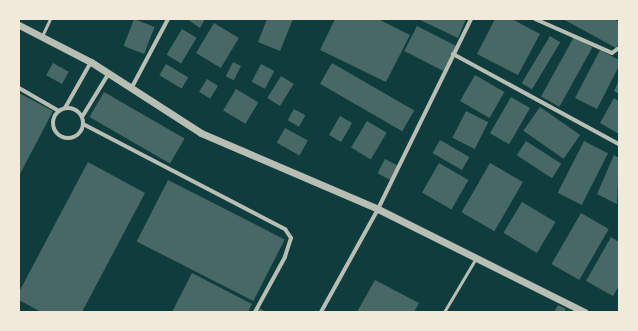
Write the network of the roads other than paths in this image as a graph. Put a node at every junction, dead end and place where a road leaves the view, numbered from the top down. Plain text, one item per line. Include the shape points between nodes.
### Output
1 (50, 19) edge
2 (168, 19) edge
3 (471, 19) edge
4 (535, 19) edge
5 (19, 25) edge
6 (42, 36) junction
7 (619, 48) edge
8 (453, 54) junction
9 (91, 62) junction
10 (109, 73) junction
11 (132, 87) junction
12 (19, 88) edge
13 (65, 108) junction
14 (59, 111) junction
15 (82, 117) junction
16 (83, 124) junction
17 (619, 144) edge
18 (378, 210) junction
19 (476, 258) junction
20 (256, 312) edge
21 (321, 312) edge
22 (444, 312) edge
23 (585, 312) edge

1 - 6 lane
2 - 11 street
3 - 8 street
4 - 7 street via 612,53
5 - 6 street
6 - 9 street
8 - 17 street
8 - 18 street
9 - 10 street
9 - 13 street
10 - 11 street
10 - 15 street
11 - 18 street via 223,144
12 - 14 street
13 - 14 street
13 - 15 street via 72,108
14 - 16 street via 52,122 53,129 63,138 77,136
15 - 16 street
16 - 20 street via 285,229 291,238 285,257
18 - 19 street
18 - 21 street
19 - 22 lane
19 - 23 street

